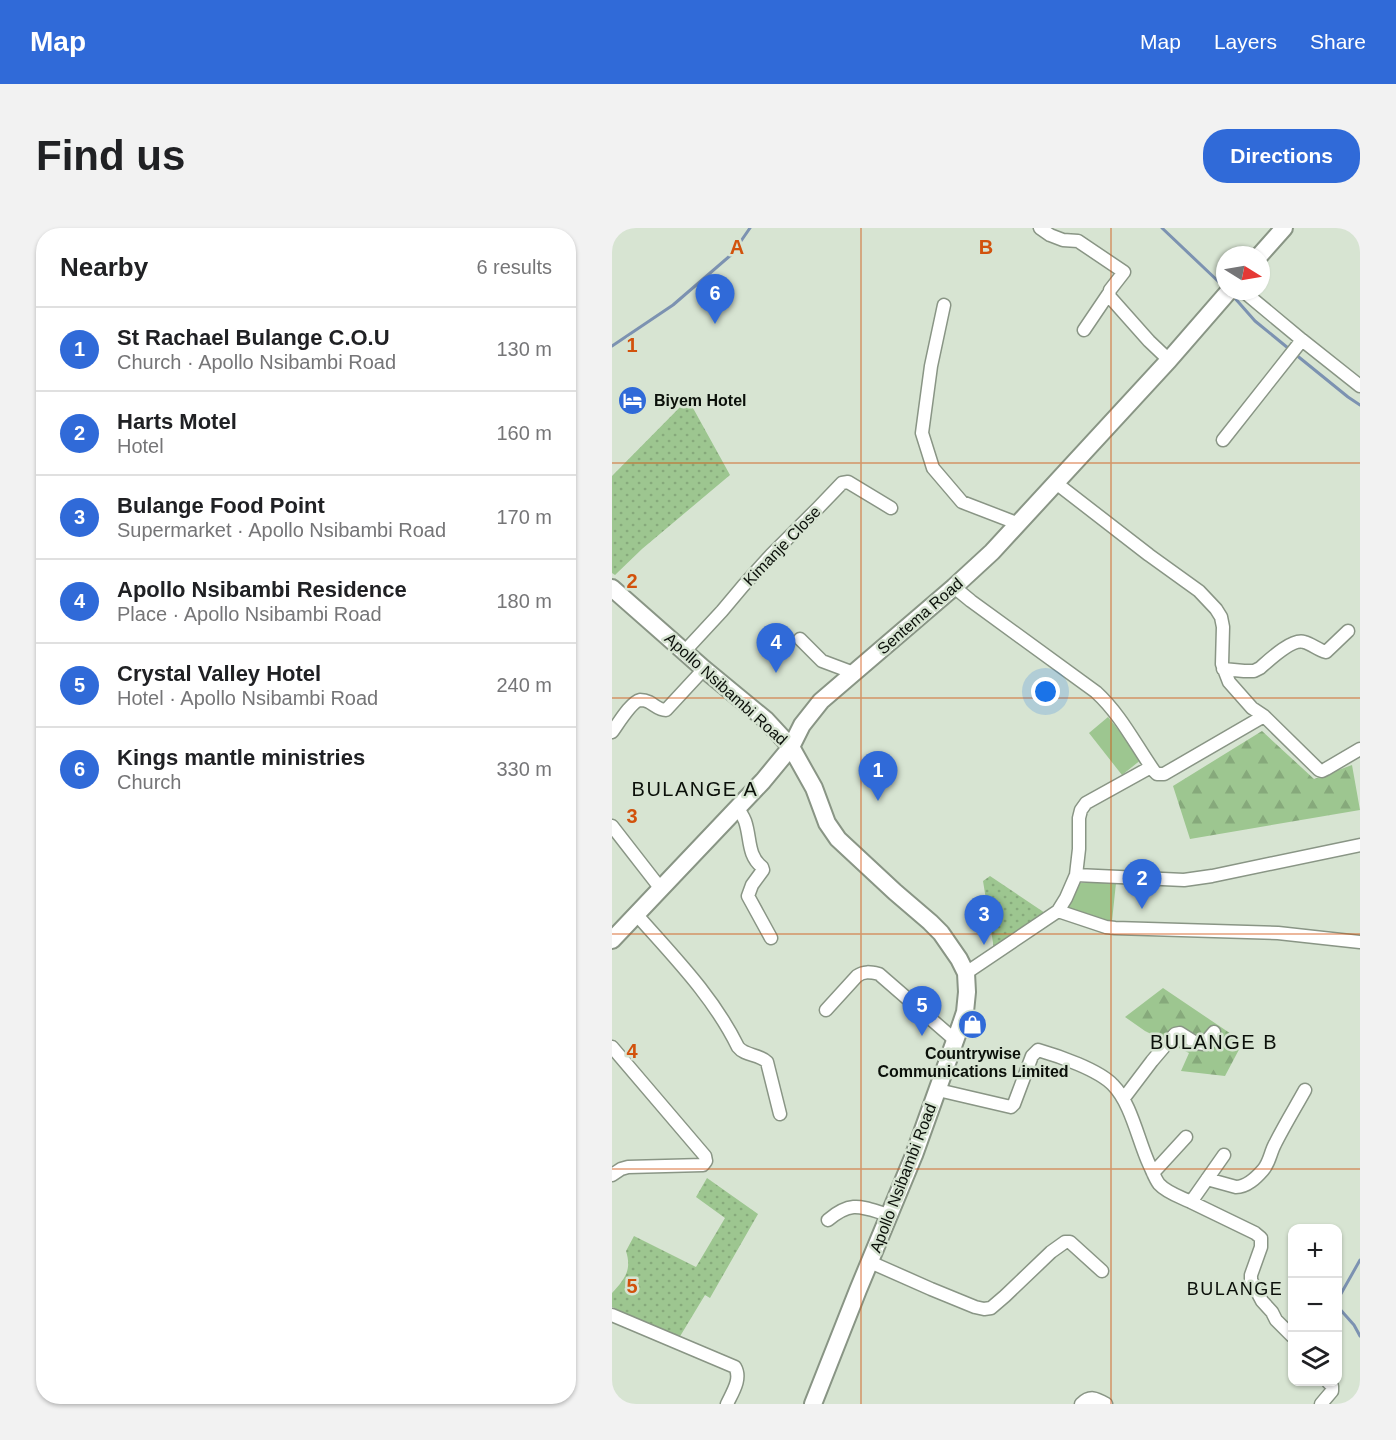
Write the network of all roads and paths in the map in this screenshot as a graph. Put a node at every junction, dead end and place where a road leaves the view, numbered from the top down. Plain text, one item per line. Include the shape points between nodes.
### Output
1 (1040, 228) edge
2 (1284, 228) edge
3 (1268, 246) edge
4 (1108, 293) junction
5 (1221, 300) edge
6 (1254, 300) edge
7 (944, 305) dead end
8 (1084, 330) dead end
9 (1302, 340) junction
10 (1168, 360) junction
11 (1360, 386) edge
12 (1223, 440) dead end
13 (1056, 483) junction
14 (891, 507) dead end
15 (1019, 524) junction
16 (954, 586) junction
17 (612, 588) edge
18 (1348, 631) dead end
19 (800, 639) dead end
20 (684, 652) junction
21 (704, 669) junction
22 (1223, 669) junction
23 (854, 673) junction
24 (1264, 716) junction
25 (612, 732) edge
26 (791, 747) junction
27 (1360, 749) edge
28 (1151, 767) junction
29 (738, 808) junction
30 (612, 826) edge
31 (1360, 845) edge
32 (1076, 875) junction
33 (661, 889) junction
34 (1058, 911) junction
35 (636, 914) junction
36 (613, 936) edge
37 (771, 938) dead end
38 (1360, 942) edge
39 (966, 973) junction
40 (826, 1010) dead end
41 (1214, 1032) dead end
42 (955, 1040) junction
43 (612, 1047) edge
44 (938, 1090) junction
45 (1305, 1090) dead end
46 (1124, 1098) junction
47 (780, 1114) dead end
48 (1186, 1137) dead end
49 (1224, 1155) dead end
50 (1153, 1173) junction
51 (612, 1175) edge
52 (1208, 1179) junction
53 (1191, 1202) junction
54 (889, 1215) junction
55 (828, 1220) dead end
56 (870, 1262) junction
57 (1102, 1271) dead end
58 (612, 1315) edge
59 (1289, 1332) edge
60 (1332, 1386) edge
61 (727, 1404) edge
62 (813, 1404) edge
63 (1081, 1404) edge
64 (1106, 1404) edge
65 (1321, 1404) edge

1 - 4 street via 1063,240 1078,242 1124,272
2 - 3 street
4 - 8 street
4 - 10 street
5 - 10 street, Sentema Road
6 - 9 street
7 - 15 street via 922,433 933,468 962,502
9 - 11 street
9 - 12 street
10 - 13 street, Sentema Road
13 - 15 street, Sentema Road
13 - 22 street via 1199,591 1216,609 1223,627
14 - 20 street, Kimanje Close via 848,482 842,483
15 - 16 street, Sentema Road
16 - 23 street, Sentema Road
16 - 28 street via 1096,692 1135,740
17 - 20 street, Apollo Nsibambi Road
18 - 22 street via 1326,652 1295,642 1260,668
19 - 23 street via 822,661
20 - 21 street, Apollo Nsibambi Road
21 - 25 street via 666,710 638,701
21 - 26 street, Apollo Nsibambi Road via 766,720
22 - 24 street via 1229,682
23 - 26 street, Sentema Road via 810,713
24 - 27 street via 1320,770
24 - 28 street via 1164,774 1157,774
26 - 29 street, Sentema Road
26 - 39 street, Apollo Nsibambi Road via 838,839 941,933
28 - 32 street via 1086,803 1081,810
29 - 33 street, Sentema Road
29 - 37 street via 745,819 751,853 763,870 748,896
30 - 33 street
31 - 32 street via 1184,880
32 - 34 street
33 - 35 street, Sentema Road
34 - 38 street via 1115,928 1278,933
34 - 39 street
35 - 36 street, Sentema Road
35 - 47 street via 693,978 742,1052 767,1062
39 - 42 street, Apollo Nsibambi Road via 966,1002
40 - 42 street via 856,976 879,974
41 - 46 street via 1204,1044 1175,1034
42 - 44 street, Apollo Nsibambi Road
43 - 51 street via 706,1158 703,1165 628,1167
44 - 46 street via 1011,1107 1038,1050 1099,1075
44 - 54 street, Apollo Nsibambi Road
45 - 52 street via 1264,1170 1250,1183 1236,1187
46 - 50 street
48 - 50 street
49 - 52 street
50 - 53 street via 1167,1191
52 - 53 street
53 - 59 street via 1261,1238 1251,1280 1262,1301
54 - 55 street via 853,1206
54 - 56 street, Apollo Nsibambi Road
56 - 57 street via 984,1309 991,1308 1065,1242 1070,1242
56 - 62 street, Apollo Nsibambi Road
58 - 61 street via 735,1367 737,1377
60 - 65 street
63 - 64 street via 1091,1397

